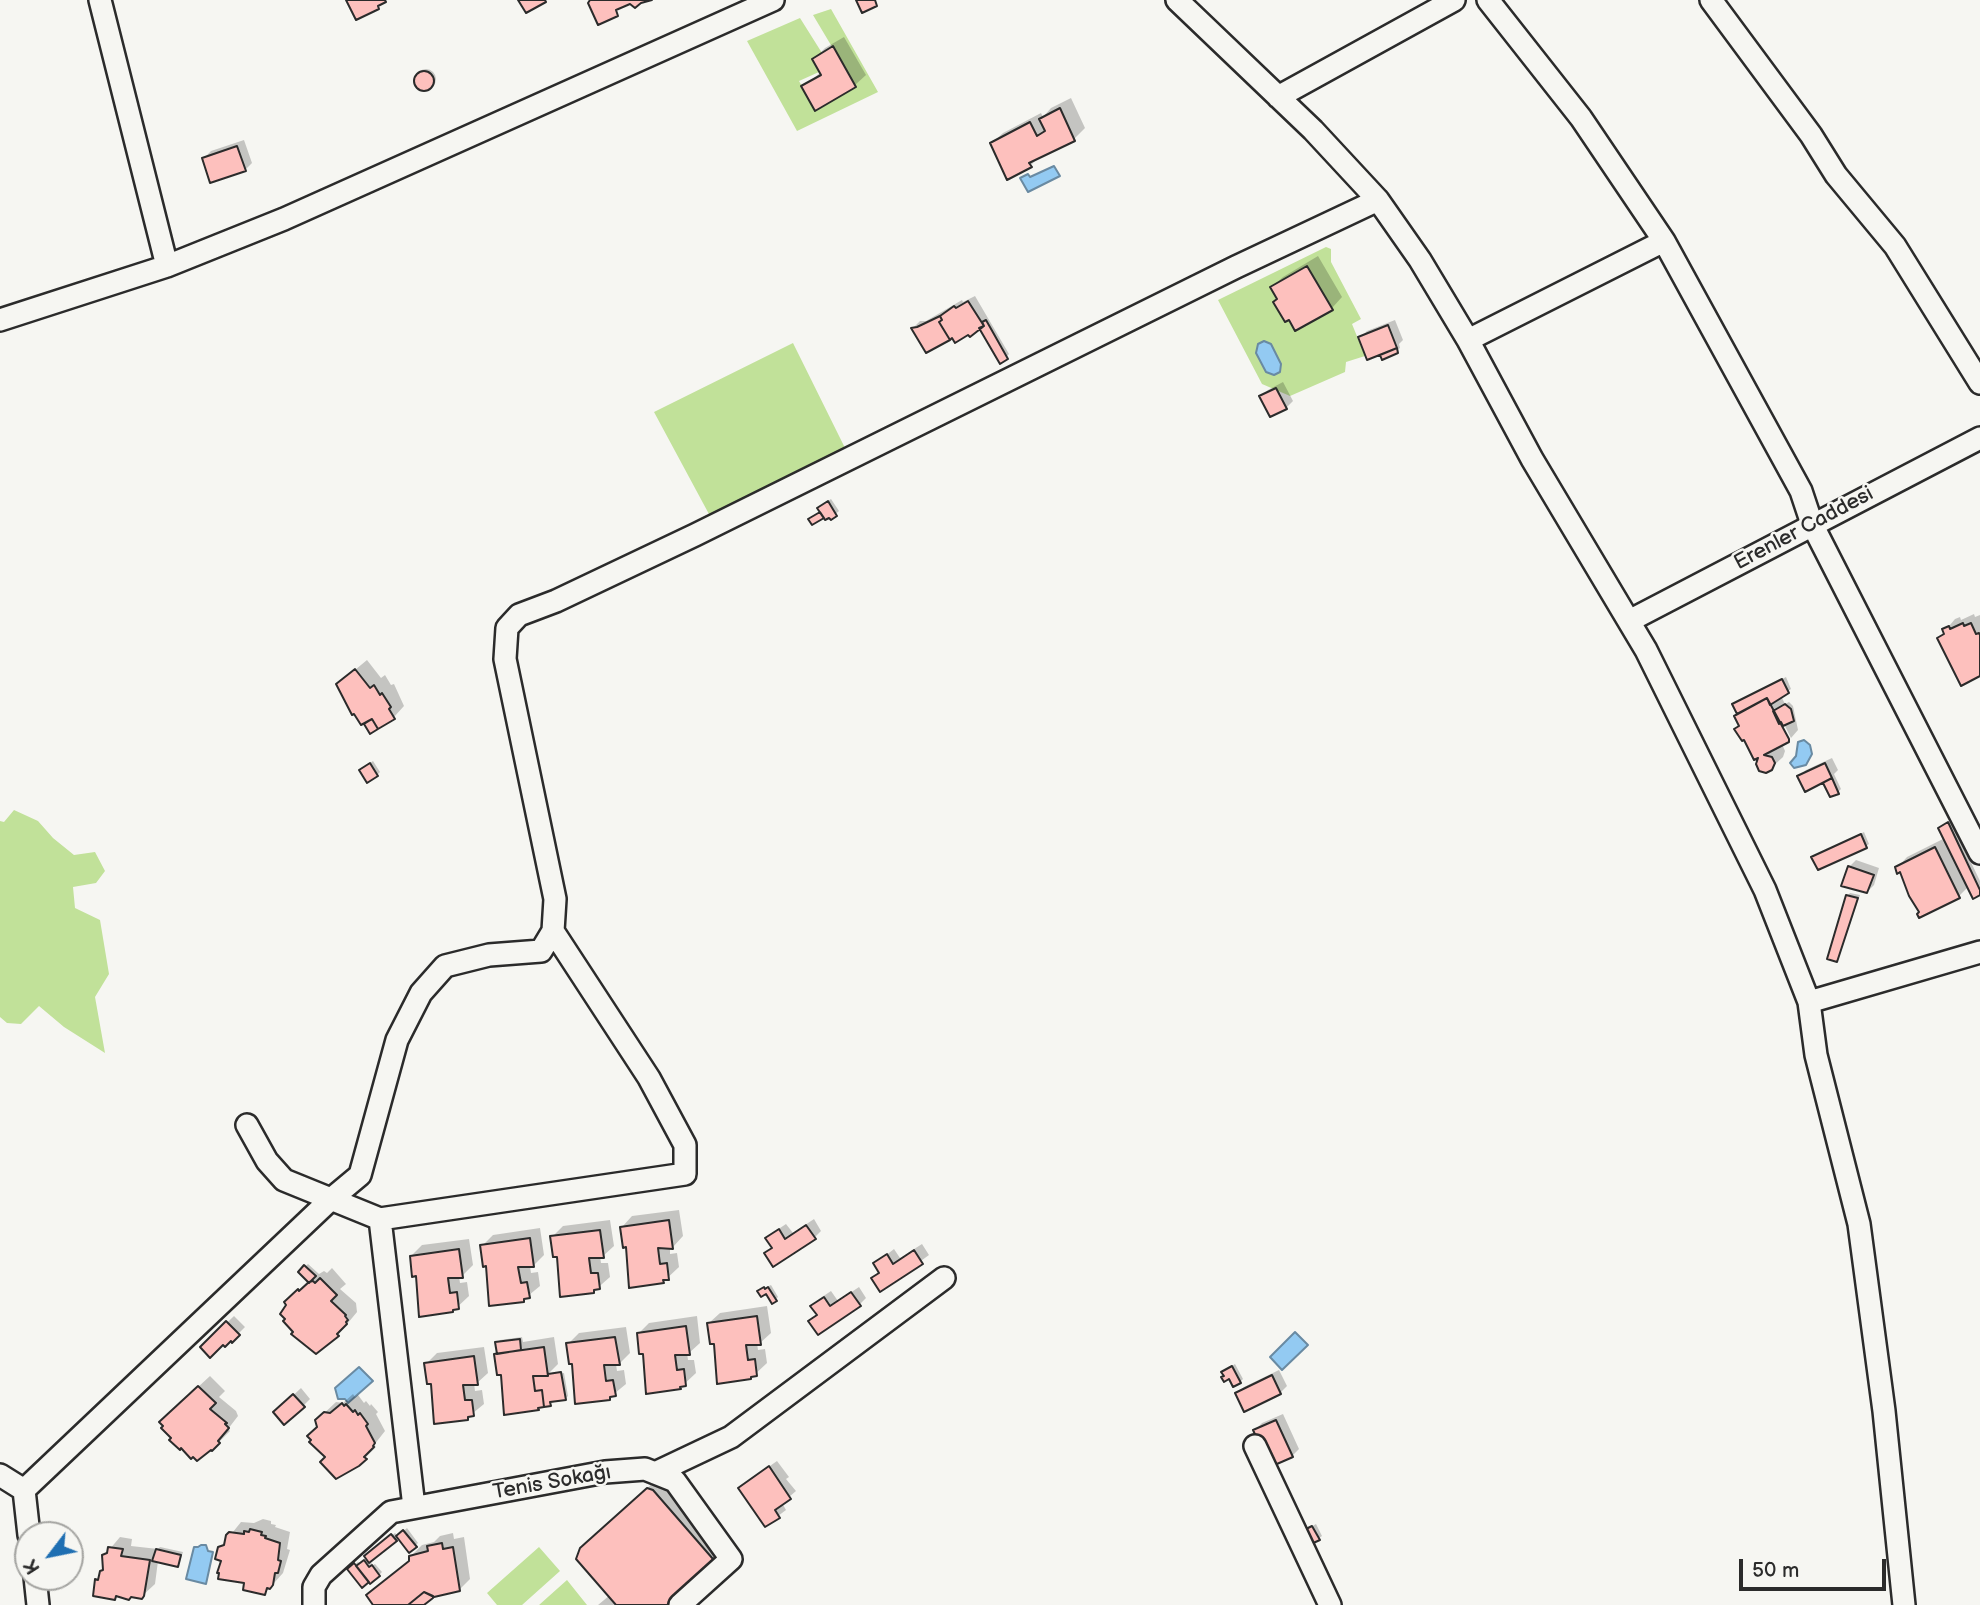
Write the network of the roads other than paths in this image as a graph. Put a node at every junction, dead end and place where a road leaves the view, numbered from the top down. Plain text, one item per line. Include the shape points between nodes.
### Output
1 (100, 0) edge
2 (774, 0) edge
3 (1177, 0) edge
4 (1454, 0) edge
5 (1488, 0) edge
6 (1711, 0) edge
7 (1278, 97) junction
8 (1378, 200) junction
9 (1664, 241) junction
10 (167, 267) junction
11 (0, 320) edge
12 (1468, 340) junction
13 (1980, 383) edge
14 (1980, 438) edge
15 (1812, 524) junction
16 (1629, 621) junction
17 (1980, 853) edge
18 (553, 931) junction
19 (1980, 952) edge
20 (1809, 1002) junction
21 (247, 1125) dead end
22 (330, 1200) junction
23 (380, 1219) junction
24 (944, 1278) dead end
25 (1255, 1446) dead end
26 (655, 1473) junction
27 (0, 1475) edge
28 (24, 1490) junction
29 (414, 1507) junction
30 (27, 1521) edge
31 (314, 1605) edge
32 (680, 1605) edge
33 (1330, 1605) edge
34 (1904, 1605) edge

1 - 10 street
2 - 10 street
3 - 7 street
4 - 7 street
5 - 9 street via 1581,118
6 - 13 street via 1836,175 1895,246
7 - 8 street
8 - 12 street
8 - 18 street via 695,535 519,615 507,628 505,659 555,899
9 - 12 street
9 - 15 street via 1801,491
10 - 11 street
12 - 16 street
14 - 15 street, Erenler Caddesi
15 - 16 street, Erenler Caddesi
15 - 17 street
16 - 20 street via 1765,890
18 - 22 street via 541,951 489,955 446,965 421,993 397,1040 360,1175
18 - 23 street via 649,1078 685,1145 685,1174
19 - 20 street
20 - 34 street via 1816,1055 1859,1224
21 - 22 street via 284,1180
22 - 23 street
22 - 28 street
23 - 29 street
24 - 26 street via 731,1437
25 - 33 street
26 - 29 street, Tenis Sokağı via 645,1469 605,1472
26 - 32 street via 675,1481 730,1559
27 - 28 street
28 - 30 street
29 - 31 street, Tenis Sokağı via 382,1518 321,1574 314,1587

